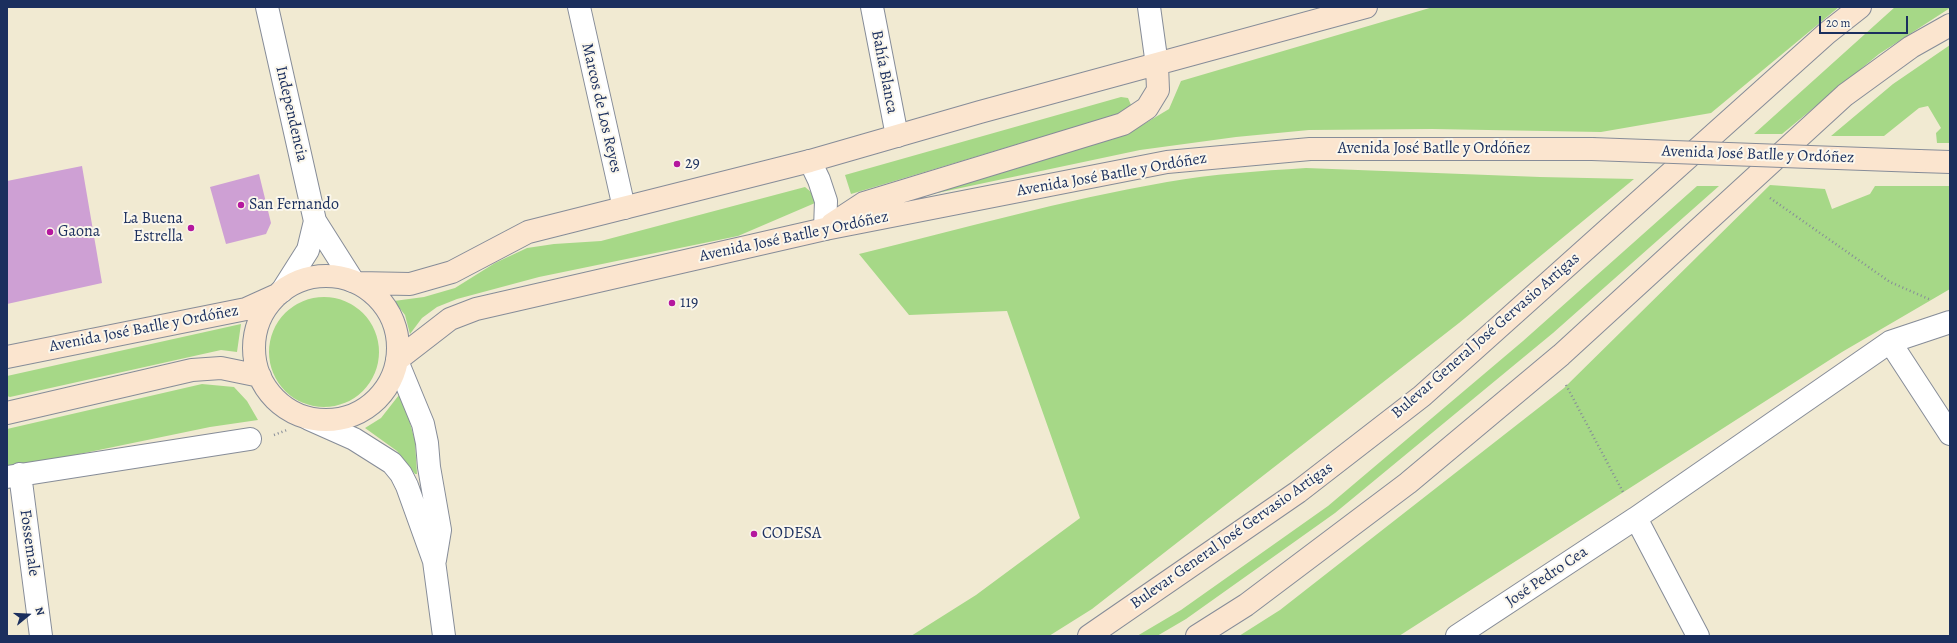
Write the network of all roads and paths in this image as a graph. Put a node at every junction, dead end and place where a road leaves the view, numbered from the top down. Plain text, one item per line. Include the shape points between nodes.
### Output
1 (267, 7) edge
2 (579, 7) edge
3 (872, 7) edge
4 (1149, 7) edge
5 (1366, 7) edge
6 (1860, 7) edge
7 (1950, 25) edge
8 (1157, 65) junction
9 (897, 136) junction
10 (810, 161) junction
11 (1950, 162) edge
12 (1749, 183) junction
13 (624, 208) junction
14 (315, 221) junction
15 (824, 229) junction
16 (356, 282) junction
17 (280, 293) junction
18 (1934, 302) dead end
19 (1950, 322) edge
20 (1890, 342) junction
21 (7, 357) edge
22 (397, 361) junction
23 (1554, 361) junction
24 (260, 376) junction
25 (7, 412) edge
26 (309, 419) junction
27 (1950, 434) edge
28 (250, 439) joint
29 (13, 475) edge
30 (1636, 518) junction
31 (434, 561) junction
32 (41, 636) edge
33 (444, 636) edge
34 (1089, 636) edge
35 (1197, 636) edge
36 (1458, 636) edge
37 (1698, 636) edge

1 - 14 street, Independencia
2 - 13 street, Marcos de Los Reyes
3 - 9 street, Bahía Blanca
4 - 8 street
5 - 8 main road
6 - 34 main road, Bulevar General José Gervasio Artigas via 1422,396 1298,492
7 - 12 main road via 1911,47 1845,95
8 - 9 main road
8 - 15 main road via 1158,90 1147,108 1123,124 864,203
9 - 10 main road
10 - 13 main road
10 - 15 street via 826,201
11 - 15 main road, Avenida José Batlle y Ordóñez, bridge via 1592,149 1310,149 1183,160
12 - 18 path via 1890,282
12 - 23 main road
13 - 16 main road via 528,232 476,261 445,274 410,284
14 - 16 street, Independencia
14 - 17 street, Independencia via 308,250
15 - 22 main road, Avenida José Batlle y Ordóñez via 476,309 450,319
16 - 17 main road, Avenida José Batlle y Ordóñez via 335,276 316,277 298,282
16 - 22 main road via 371,292 391,315 398,345
17 - 21 main road, Avenida José Batlle y Ordóñez via 246,309
17 - 24 main road via 264,312 256,332 254,354
19 - 20 street, José Pedro Cea
20 - 27 street
20 - 30 street, José Pedro Cea
22 - 26 main road via 389,384 375,402 355,414 332,420
22 - 31 street via 423,424 427,443 440,530
23 - 30 path
23 - 35 main road via 1408,483 1246,605
24 - 25 main road via 221,368 192,370
24 - 26 main road via 271,395 289,410
26 - 28 path via 282,433
26 - 31 street via 354,439 392,463 407,486
28 - 29 street
29 - 32 street, Fossemale
30 - 36 street, José Pedro Cea
30 - 37 street
31 - 33 street

